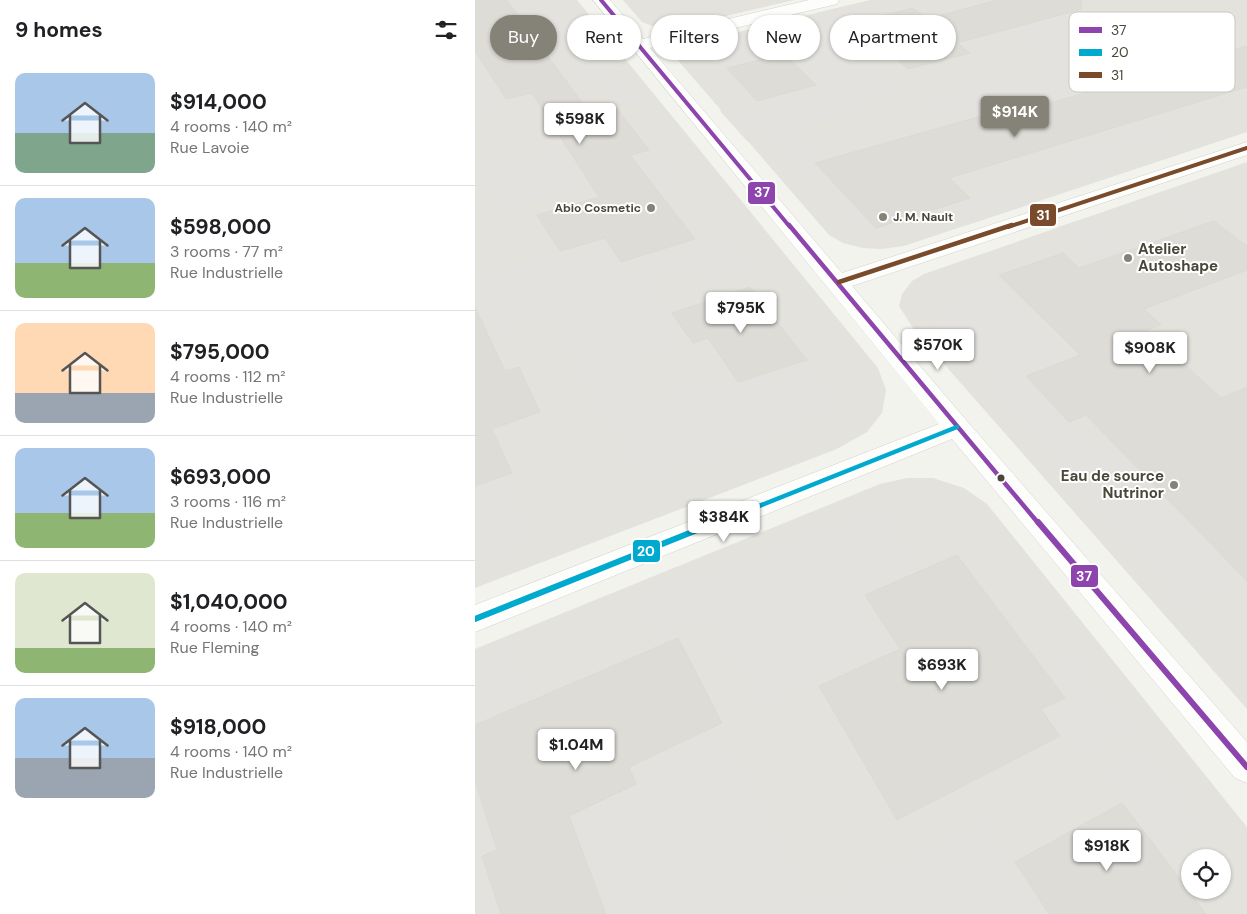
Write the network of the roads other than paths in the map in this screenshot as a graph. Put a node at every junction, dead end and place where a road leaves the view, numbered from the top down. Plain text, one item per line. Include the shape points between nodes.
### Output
1 (601, 0) edge
2 (831, 0) edge
3 (614, 15) edge
4 (641, 45) edge
5 (641, 47) edge
6 (1247, 148) edge
7 (839, 282) junction
8 (957, 427) junction
9 (475, 619) edge
10 (1247, 767) edge

1 - 3 street
2 - 4 street
5 - 7 street
6 - 7 street
7 - 8 street
8 - 9 street
8 - 10 street

